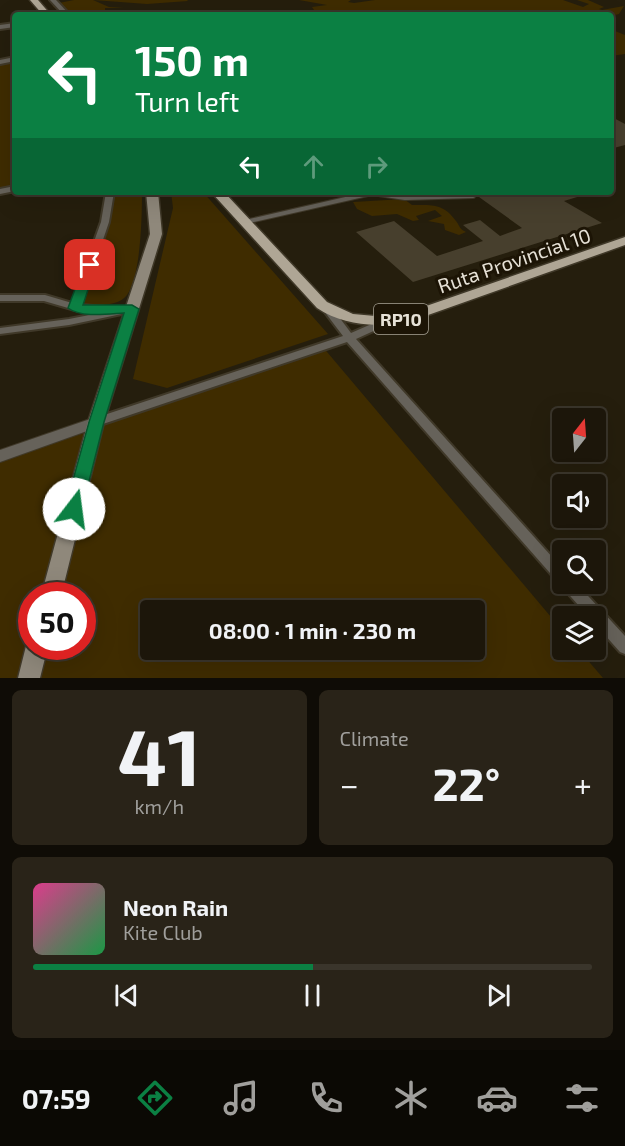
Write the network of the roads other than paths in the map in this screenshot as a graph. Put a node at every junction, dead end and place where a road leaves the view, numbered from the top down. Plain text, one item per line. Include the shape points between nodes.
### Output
1 (34, 0) edge
2 (53, 0) edge
3 (44, 12) edge
4 (64, 12) edge
5 (2, 191) edge
6 (110, 195) edge
7 (152, 195) edge
8 (220, 195) edge
9 (360, 195) edge
10 (389, 195) edge
11 (473, 196) dead end
12 (0, 200) edge
13 (245, 222) junction
14 (625, 241) edge
15 (0, 298) edge
16 (75, 308) junction
17 (132, 309) junction
18 (330, 311) junction
19 (387, 321) junction
20 (0, 331) edge
21 (351, 337) junction
22 (96, 422) junction
23 (0, 456) edge
24 (552, 566) edge
25 (55, 582) edge
26 (577, 594) edge
27 (625, 647) edge
28 (34, 660) edge
29 (29, 678) edge

1 - 3 main road
2 - 4 street
5 - 12 street
6 - 16 street via 105,222
7 - 17 main road via 156,234
8 - 13 main road
9 - 13 lane
10 - 11 lane
13 - 18 main road
14 - 19 main road, Ruta Provincial 10 / RP10 via 409,318
15 - 16 street via 45,298
16 - 17 street
17 - 20 street
17 - 22 main road
18 - 19 main road, Ruta Provincial 10 / RP10 via 366,321
18 - 21 street
19 - 21 street
21 - 22 street
21 - 24 street
22 - 23 street
22 - 25 main road
26 - 27 street
28 - 29 main road

